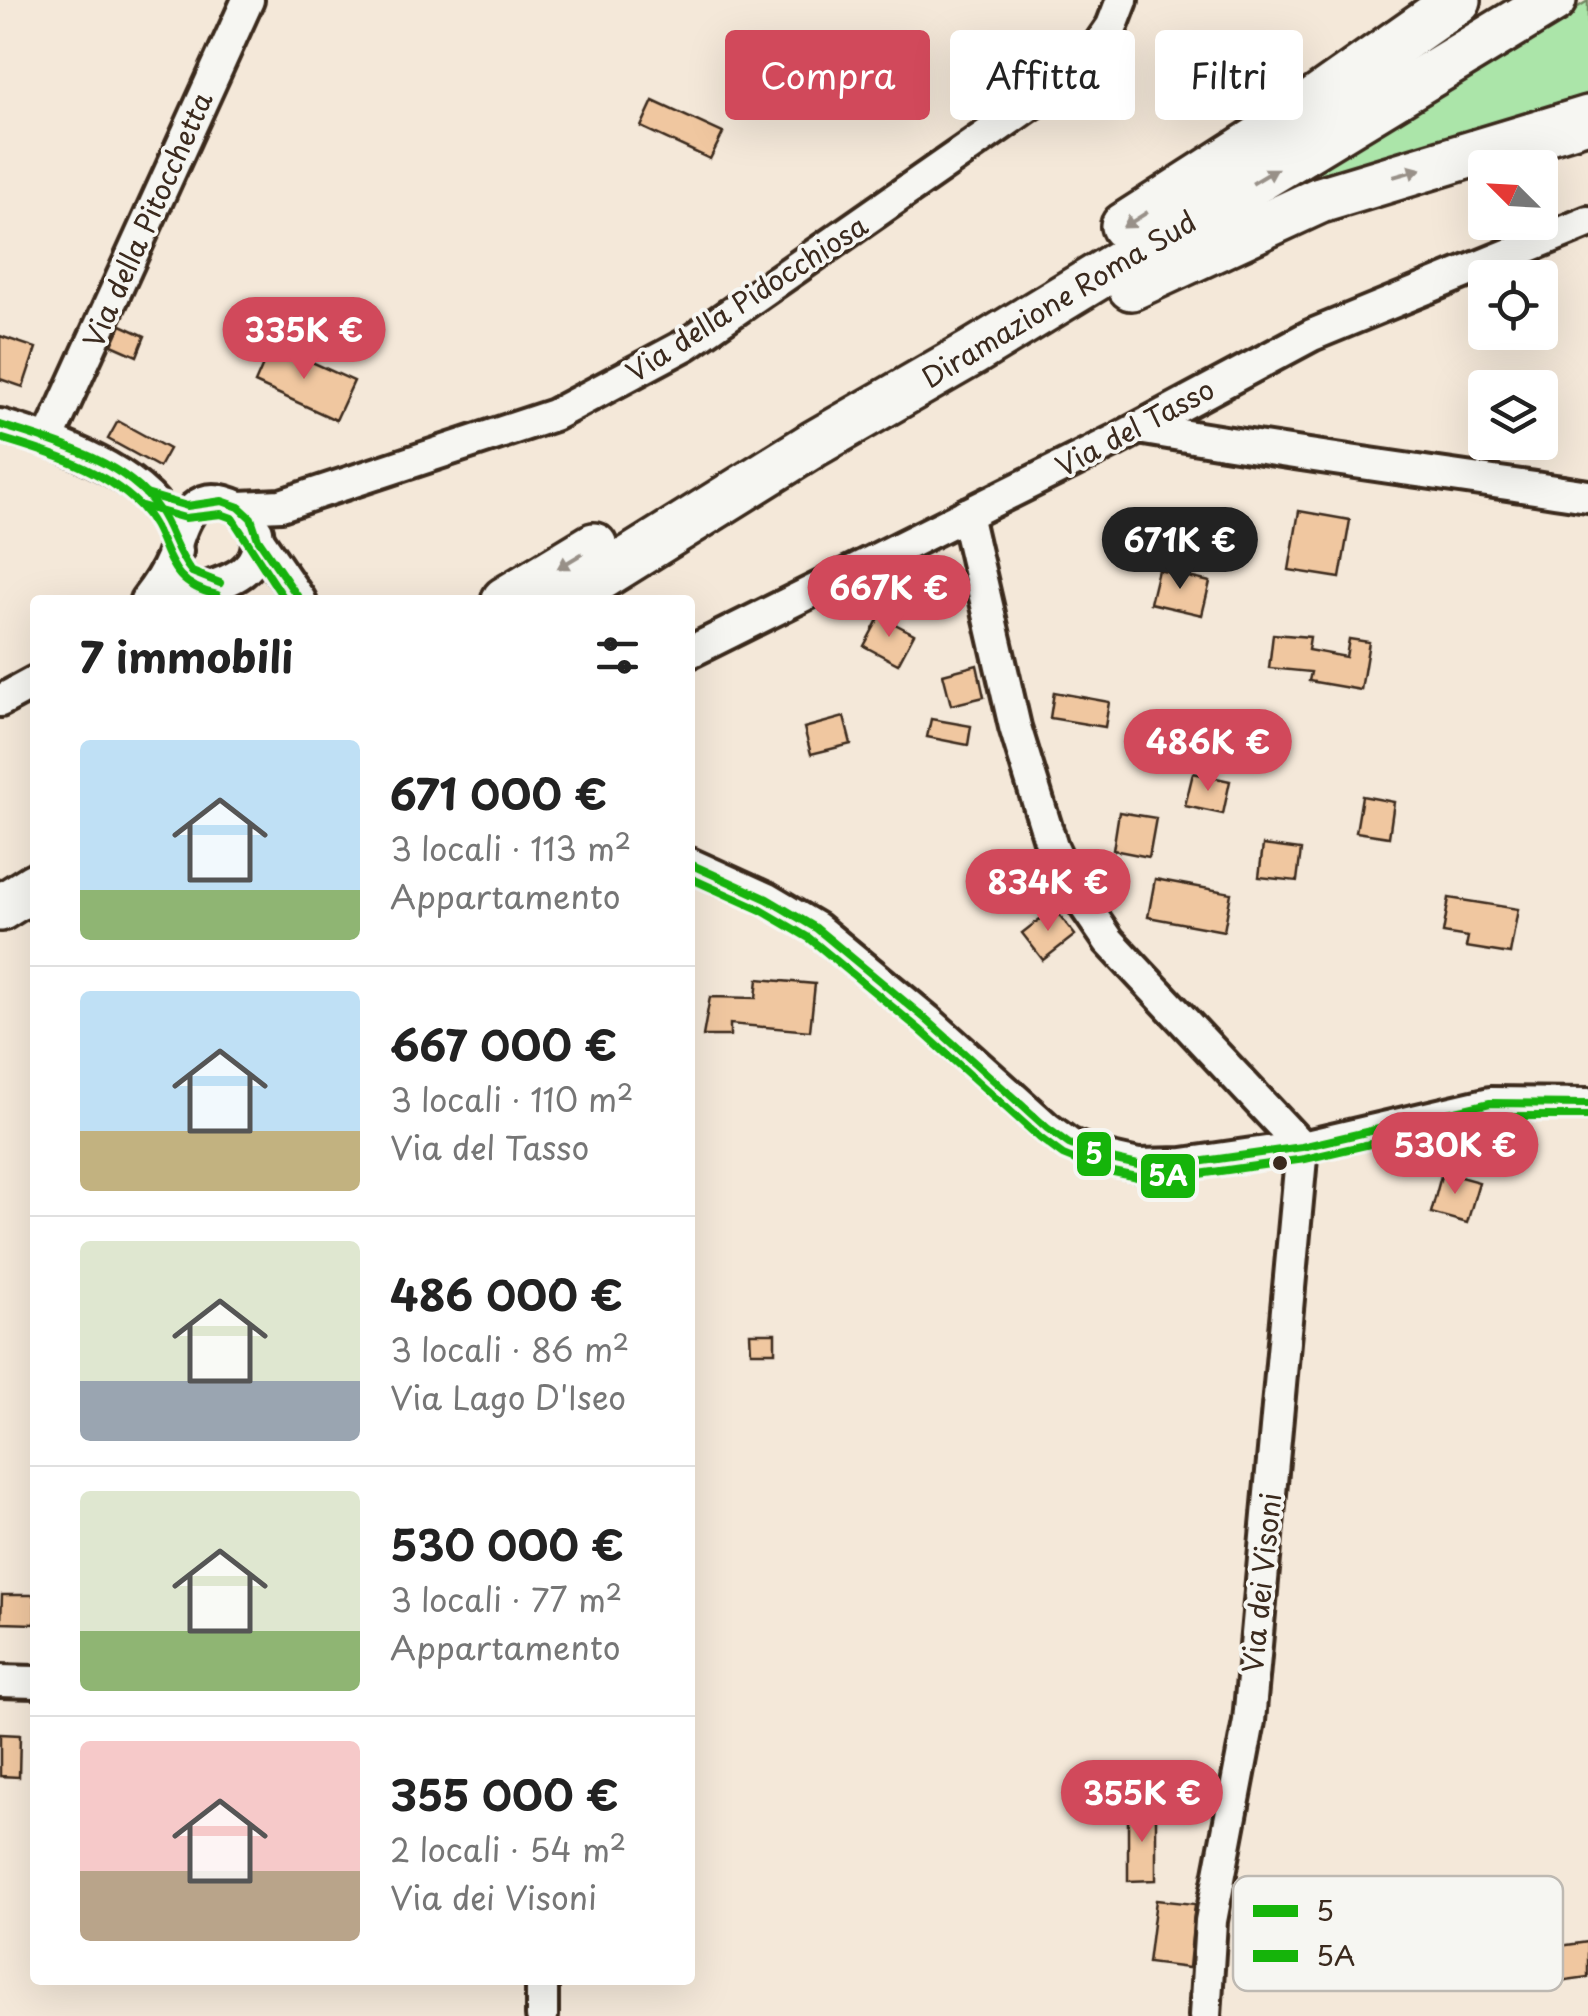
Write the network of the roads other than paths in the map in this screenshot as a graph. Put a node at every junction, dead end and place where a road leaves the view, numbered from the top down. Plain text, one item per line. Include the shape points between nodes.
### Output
1 (248, 0) edge
2 (1122, 0) edge
3 (1431, 0) edge
4 (1458, 0) edge
5 (1553, 0) edge
6 (1332, 88) junction
7 (1588, 119) edge
8 (1588, 222) edge
9 (972, 353) junction
10 (0, 425) edge
11 (1139, 428) junction
12 (48, 440) junction
13 (146, 494) junction
14 (308, 496) junction
15 (1588, 496) edge
16 (196, 507) junction
17 (239, 507) junction
18 (966, 514) junction
19 (258, 539) junction
20 (176, 542) junction
21 (228, 581) junction
22 (149, 595) edge
23 (186, 595) edge
24 (293, 595) edge
25 (296, 595) edge
26 (513, 595) edge
27 (572, 595) edge
28 (695, 650) edge
29 (30, 685) edge
30 (0, 700) edge
31 (695, 866) edge
32 (30, 889) edge
33 (0, 908) edge
34 (30, 925) edge
35 (0, 943) edge
36 (1588, 1104) edge
37 (1302, 1147) junction
38 (0, 1681) edge
39 (30, 1682) edge
40 (542, 1985) edge
41 (542, 2016) edge
42 (1205, 2016) edge

1 - 12 street, Via della Pitocchetta
2 - 14 street, Via della Pidocchiosa via 1094,52 1031,104 698,337 554,415
3 - 6 highway
4 - 6 highway
9 -> 5 highway, Diramazione Roma Sud
6 -> 26 highway, Diramazione Roma Sud via 950,336
9 -> 7 highway via 1061,320 1320,200
8 - 11 street, Via del Tasso via 1312,335
9 - 27 highway, Diramazione Roma Sud
10 - 12 street
11 - 15 street
11 - 18 street, Via del Tasso
12 - 13 street
13 - 16 street
13 - 20 street
14 - 17 street, Via della Pidocchiosa
14 - 19 street, Via della Pidocchiosa via 274,516
16 - 17 street via 222,501
16 - 20 street
17 - 19 street
18 - 28 street, Via del Tasso
18 - 37 street via 1015,727 1068,881 1109,941
19 - 21 street via 253,562
19 - 25 street
20 - 21 street via 189,572
20 - 22 street
21 - 23 street
21 - 24 street via 270,580
29 - 30 street
31 - 37 street via 816,928 1047,1128 1086,1152 1138,1165 1172,1165
32 - 33 highway
34 - 35 highway
36 - 37 street via 1490,1103
37 - 42 street, Via dei Visoni via 1249,1722 1210,1921
38 - 39 street
40 - 41 street

